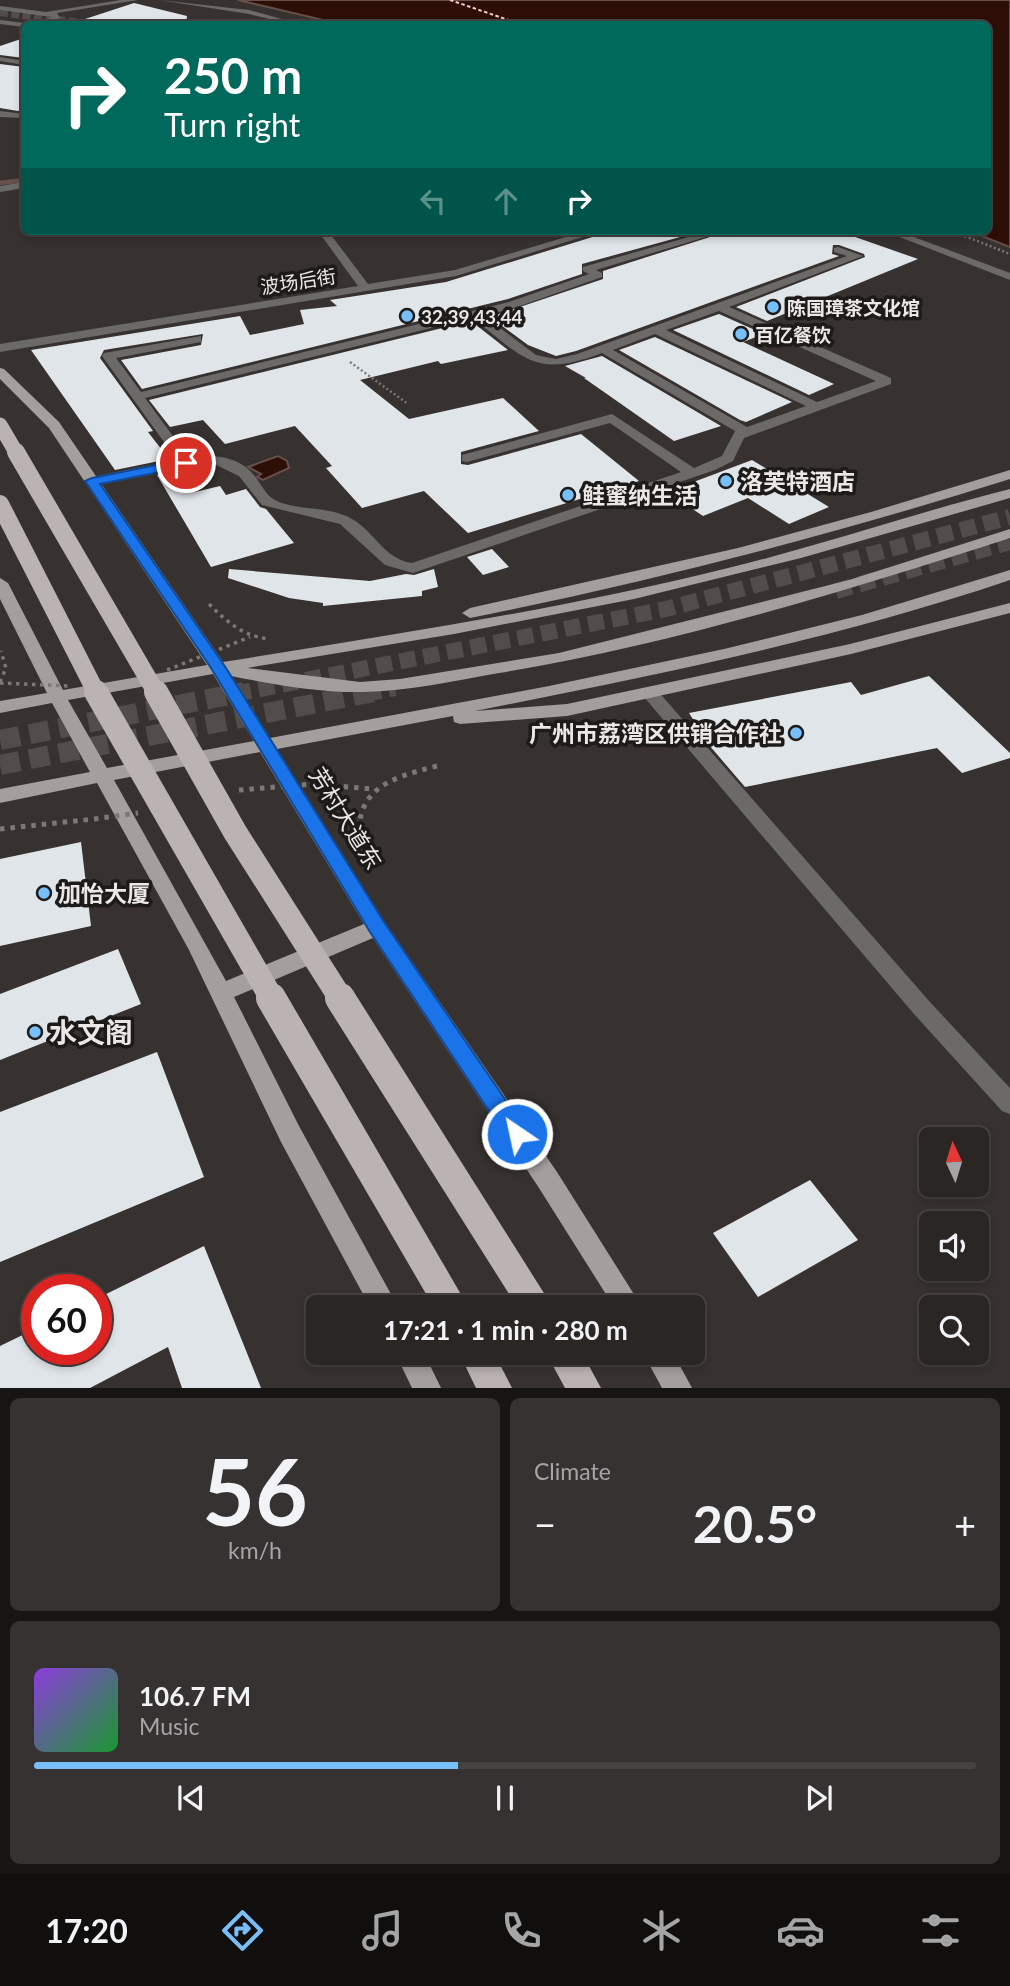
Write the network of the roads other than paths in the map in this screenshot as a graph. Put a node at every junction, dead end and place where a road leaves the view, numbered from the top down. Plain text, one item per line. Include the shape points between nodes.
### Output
1 (135, 0) edge
2 (162, 0) edge
3 (0, 8) edge
4 (50, 12) dead end
5 (45, 21) edge
6 (284, 21) edge
7 (0, 22) edge
8 (15, 24) junction
9 (21, 25) edge
10 (0, 29) edge
11 (0, 59) edge
12 (21, 62) edge
13 (0, 114) edge
14 (21, 116) edge
15 (21, 186) edge
16 (0, 189) edge
17 (326, 235) edge
18 (584, 235) edge
19 (707, 235) edge
20 (900, 235) edge
21 (838, 250) dead end
22 (1010, 277) edge
23 (365, 288) junction
24 (720, 307) junction
25 (474, 314) junction
26 (656, 330) junction
27 (197, 339) dead end
28 (0, 348) edge
29 (603, 349) junction
30 (0, 372) edge
31 (139, 396) junction
32 (816, 406) junction
33 (0, 425) edge
34 (746, 432) junction
35 (467, 458) dead end
36 (186, 463) junction
37 (692, 472) junction
38 (1010, 474) edge
39 (92, 481) junction
40 (1010, 493) edge
41 (0, 504) edge
42 (1010, 533) edge
43 (1010, 575) edge
44 (0, 583) edge
45 (1010, 607) edge
46 (218, 668) junction
47 (650, 693) junction
48 (57, 695) junction
49 (0, 707) edge
50 (387, 722) junction
51 (265, 747) junction
52 (102, 775) junction
53 (0, 796) edge
54 (377, 927) junction
55 (220, 993) junction
56 (1010, 1104) edge
57 (377, 1295) edge
58 (444, 1295) edge
59 (527, 1295) edge
60 (621, 1295) edge
61 (415, 1365) edge
62 (483, 1365) edge
63 (570, 1365) edge
64 (664, 1365) edge
65 (427, 1388) edge
66 (495, 1388) edge
67 (584, 1388) edge
68 (678, 1388) edge

1 - 4 street
2 - 6 street
3 - 5 street via 58,17
7 - 8 street
8 - 9 street
8 - 10 street
11 - 12 street
13 - 14 street
15 - 16 street
17 - 23 street
18 - 23 street, 波场后街 via 456,273
19 - 25 street via 587,269 598,275
20 - 22 street
21 - 24 street via 858,256
23 - 28 street, 波场后街
24 - 26 street
24 - 32 street via 887,381
25 - 29 street via 542,362 556,363
25 - 31 street
26 - 29 street
26 - 32 street
27 - 31 street via 108,356
29 - 34 street
30 - 39 main road, 芳村大道东 via 54,425
31 - 36 street
32 - 34 street
33 - 59 highway, bridge via 234,832
34 - 37 street via 738,435 728,458
35 - 37 street via 612,418
36 - 37 street via 210,458 226,462 246,474 264,500 342,519 356,527 388,563 413,568
36 - 39 street
38 - 46 main road via 751,551 483,611 240,657
39 - 46 main road, 芳村大道东
40 - 46 main road via 723,574 488,622
41 - 58 highway, bridge via 237,944
42 - 46 main road via 855,583 559,658 400,684 349,686
43 - 50 main road via 809,635
44 - 48 main road
45 - 47 main road via 850,649
46 - 48 main road
46 - 51 main road, 芳村大道东
47 - 50 main road via 567,710
47 - 56 street
48 - 49 main road
48 - 52 main road
50 - 51 main road
51 - 52 main road
51 - 54 main road, 芳村大道东
52 - 53 main road
52 - 55 main road
54 - 55 main road
54 - 60 main road, 芳村大道东
55 - 57 main road
61 - 65 main road
62 - 66 highway
63 - 67 highway
64 - 68 main road

